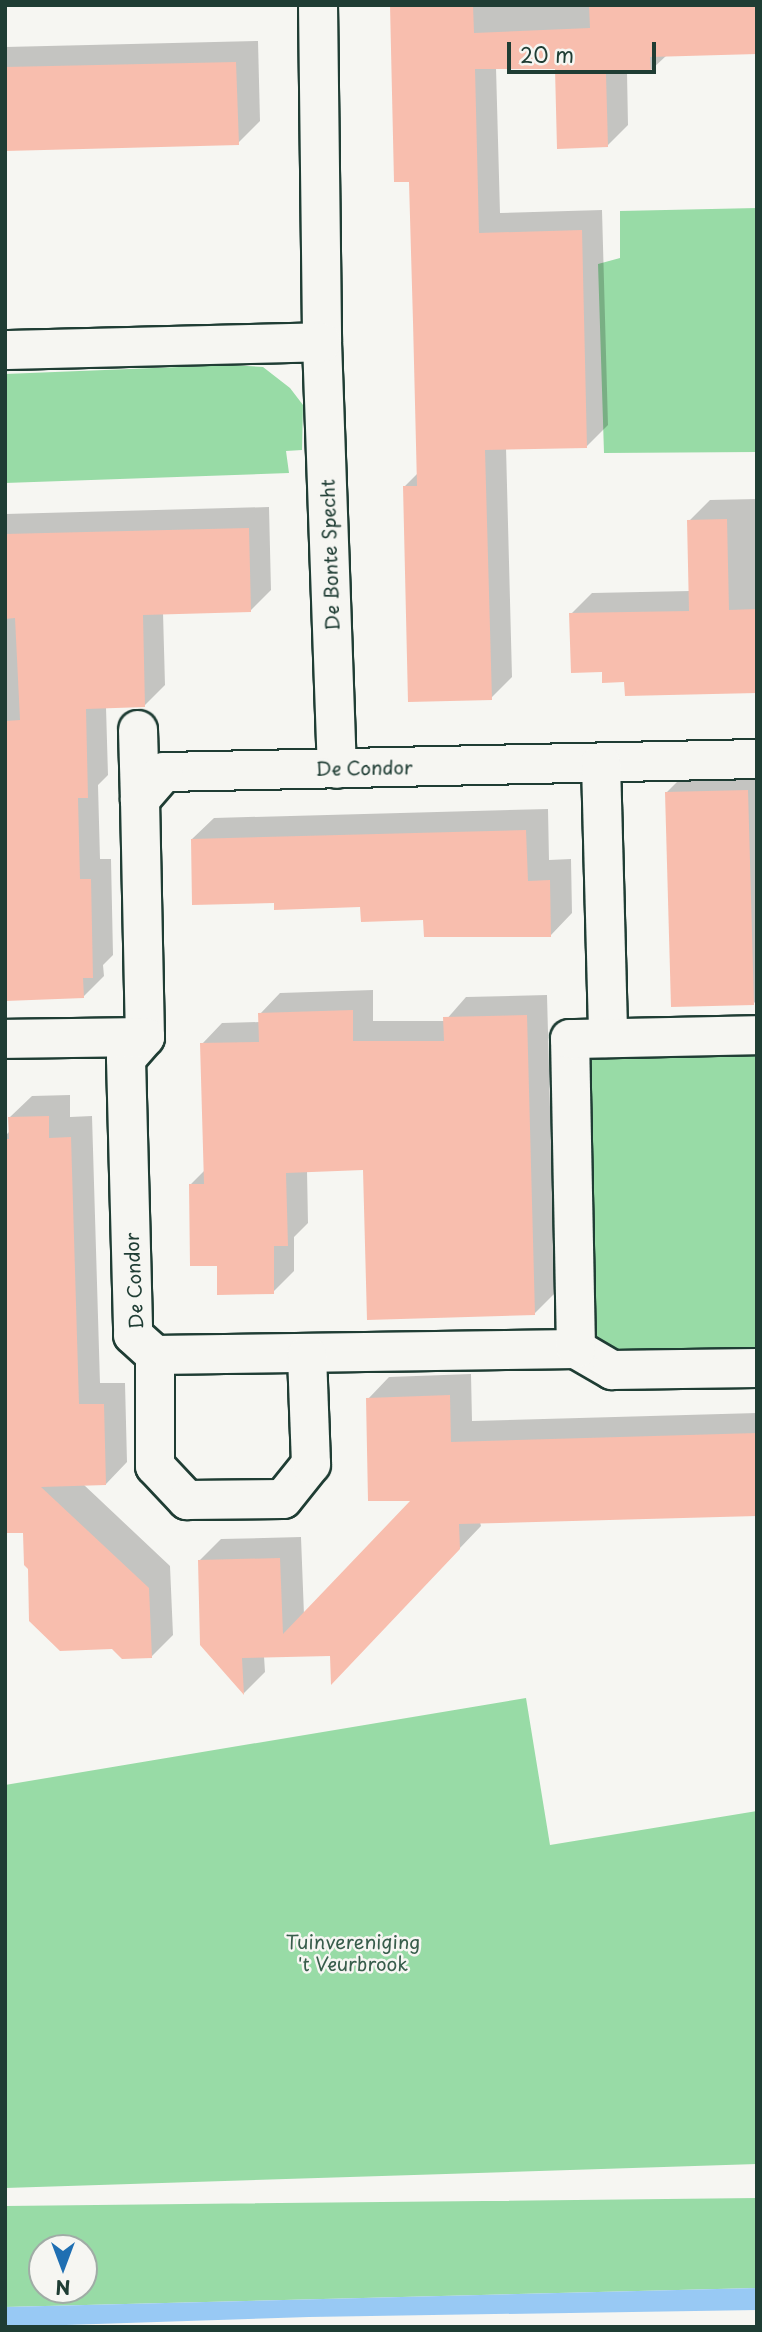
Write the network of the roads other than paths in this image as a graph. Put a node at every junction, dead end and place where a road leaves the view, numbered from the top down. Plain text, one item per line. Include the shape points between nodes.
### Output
1 (318, 5) edge
2 (321, 342) junction
3 (5, 350) edge
4 (138, 730) dead end
5 (757, 759) edge
6 (601, 763) junction
7 (337, 769) junction
8 (140, 800) junction
9 (757, 1035) edge
10 (145, 1037) junction
11 (608, 1038) junction
12 (5, 1039) edge
13 (576, 1349) junction
14 (155, 1355) junction
15 (307, 1355) junction
16 (757, 1368) edge

1 - 2 street, De Bonte Specht
2 - 3 street
2 - 7 street, De Bonte Specht
4 - 8 street
5 - 6 street, De Condor
6 - 7 street, De Condor
6 - 11 street
7 - 8 street, De Condor via 164,772
8 - 10 street
9 - 11 street
10 - 12 street
10 - 14 street, De Condor via 126,1059 134,1335
11 - 13 street via 570,1039
13 - 15 street, De Condor
13 - 16 street via 612,1370
14 - 15 street, De Condor
14 - 15 street, De Condor via 155,1466 187,1500 283,1499 311,1464

